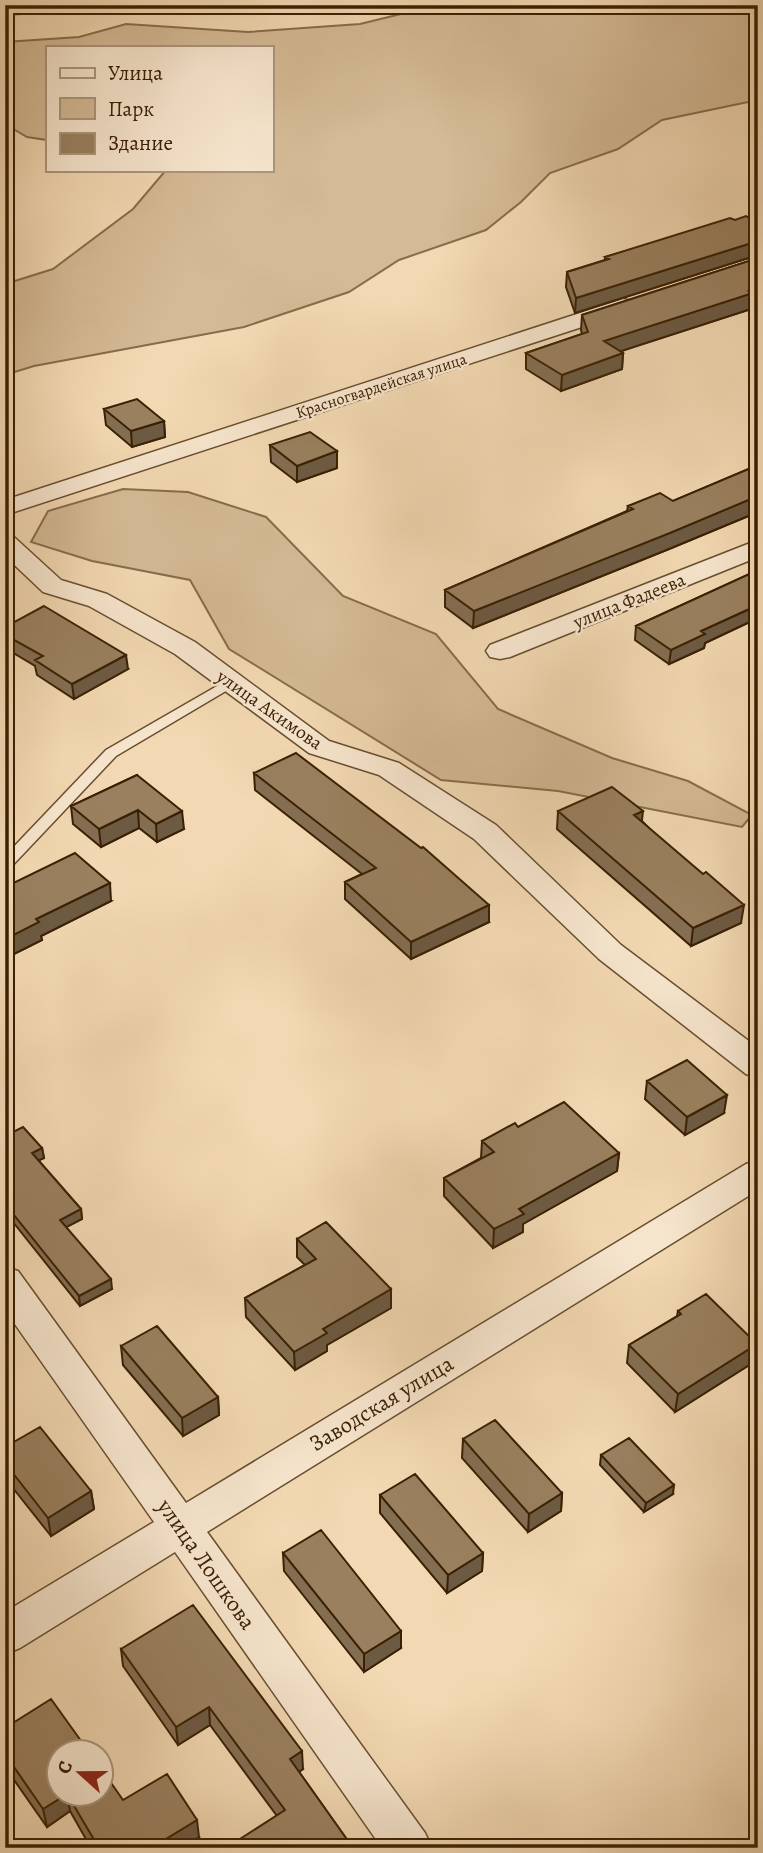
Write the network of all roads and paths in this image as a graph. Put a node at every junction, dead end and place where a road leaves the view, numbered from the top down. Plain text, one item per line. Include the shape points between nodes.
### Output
1 (642, 300) edge
2 (5, 508) edge
3 (5, 542) edge
4 (758, 548) edge
5 (500, 651) dead end
6 (232, 682) junction
7 (5, 865) edge
8 (758, 1066) edge
9 (758, 1173) edge
10 (5, 1281) edge
11 (180, 1526) junction
12 (5, 1635) edge
13 (409, 1848) edge

1 - 2 street, Красногвардейская улица
3 - 6 street, улица Акимова via 52,586 98,600 185,648
4 - 5 street, улица Фадеева
6 - 7 lane via 111,753
6 - 8 street, улица Акимова via 319,747 389,769 485,831 610,952
9 - 11 street, Заводская улица
10 - 11 street, улица Лошкова
11 - 12 street, Заводская улица
11 - 13 street, улица Лошкова

